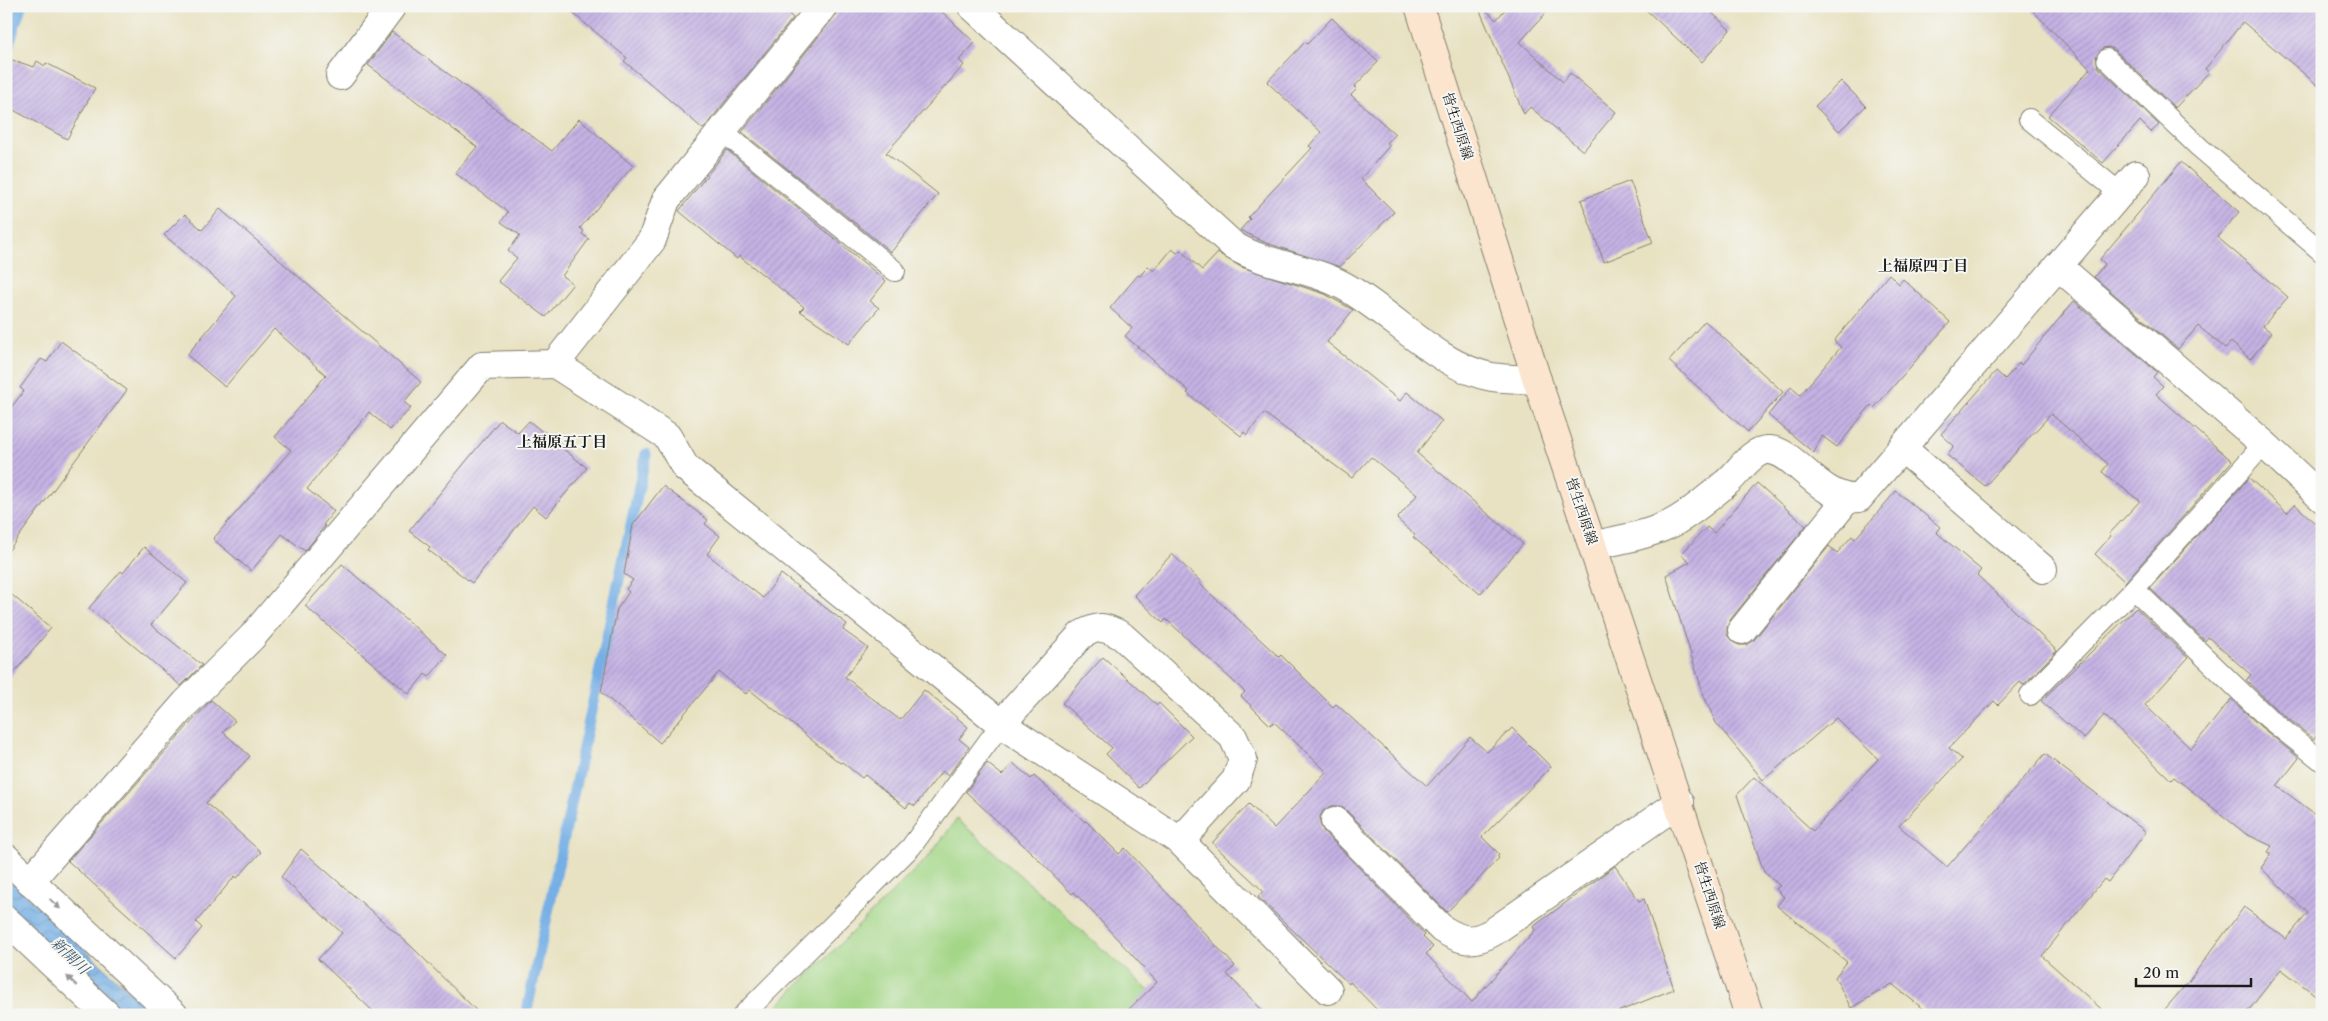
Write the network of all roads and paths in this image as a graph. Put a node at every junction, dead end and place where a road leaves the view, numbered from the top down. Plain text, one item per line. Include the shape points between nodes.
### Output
1 (392, 6) edge
2 (823, 6) edge
3 (972, 6) edge
4 (1419, 6) edge
5 (2107, 59) dead end
6 (340, 76) dead end
7 (2030, 119) dead end
8 (722, 131) junction
9 (2128, 184) joint
10 (2322, 252) edge
11 (2058, 266) junction
12 (895, 271) dead end
13 (555, 364) junction
14 (1537, 380) junction
15 (2264, 444) junction
16 (1902, 448) junction
17 (2322, 498) edge
18 (1847, 499) junction
19 (1594, 545) junction
20 (2044, 569) dead end
21 (2134, 589) junction
22 (1742, 630) dead end
23 (2030, 695) dead end
24 (1001, 724) junction
25 (2322, 761) edge
26 (1680, 802) junction
27 (1335, 821) dead end
28 (1180, 840) junction
29 (6, 858) edge
30 (30, 881) junction
31 (6, 920) edge
32 (1328, 990) dead end
33 (107, 1015) edge
34 (174, 1015) edge
35 (744, 1015) edge
36 (1749, 1015) edge

1 - 6 street
2 - 8 street
3 - 14 street via 1234,246 1260,259 1290,266 1344,286 1453,362 1491,377
4 - 14 main road, 皆生西原線
5 - 10 lane via 2199,147
7 - 9 lane
8 - 12 lane
8 - 13 street via 666,200 652,240
9 - 11 street
11 - 15 street
11 - 16 street
13 - 24 street via 668,436 685,467
13 - 30 street via 482,366 252,637 186,703
14 - 19 main road, 皆生西原線
15 - 17 street
15 - 21 lane
16 - 18 street via 1868,490 1859,498
16 - 20 street
18 - 19 street via 1836,495 1786,457 1766,450 1757,453 1728,482 1670,525
18 - 22 street
19 - 26 main road, 皆生西原線
21 - 23 lane
21 - 25 lane via 2268,718
24 - 28 street
24 - 28 street via 1081,635 1094,628 1107,628 1122,636 1233,737 1243,758 1236,780
24 - 35 lane via 911,847
26 - 27 street via 1493,932 1471,940 1457,938 1442,929
26 - 36 main road, 皆生西原線
28 - 32 street
29 - 30 street
30 -> 34 street
33 -> 31 street

